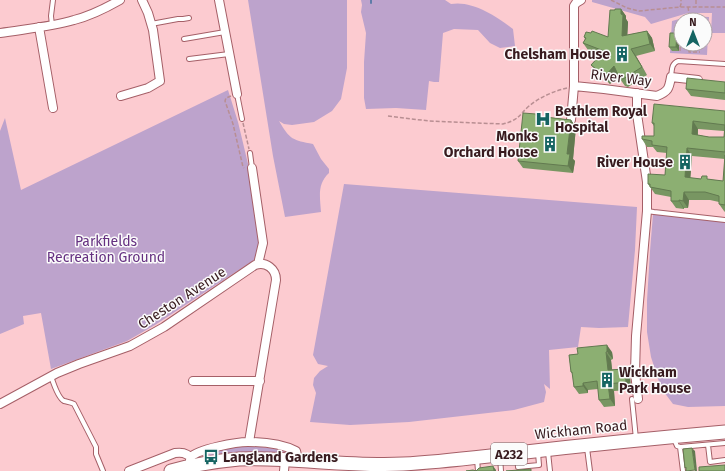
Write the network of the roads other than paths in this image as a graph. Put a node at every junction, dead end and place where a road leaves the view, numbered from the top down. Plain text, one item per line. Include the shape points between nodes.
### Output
1 (53, 0) edge
2 (120, 0) edge
3 (142, 0) edge
4 (220, 0) edge
5 (581, 0) edge
6 (189, 18) dead end
7 (151, 24) junction
8 (52, 25) junction
9 (39, 27) junction
10 (225, 32) junction
11 (0, 33) edge
12 (184, 39) dead end
13 (229, 54) junction
14 (189, 59) dead end
15 (725, 64) edge
16 (671, 77) junction
17 (710, 81) edge
18 (574, 86) junction
19 (637, 93) junction
20 (237, 94) joint
21 (121, 96) dead end
22 (53, 108) dead end
23 (242, 119) road end
24 (571, 120) edge
25 (250, 153) road end
26 (252, 168) joint
27 (647, 210) junction
28 (725, 220) edge
29 (258, 264) junction
30 (51, 376) junction
31 (193, 381) dead end
32 (260, 381) junction
33 (635, 399) joint
34 (0, 404) edge
35 (725, 432) edge
36 (636, 440) junction
37 (249, 442) junction
38 (677, 442) junction
39 (725, 443) edge
40 (708, 444) junction
41 (586, 446) junction
42 (543, 450) junction
43 (517, 453) junction
44 (500, 455) junction
45 (476, 458) junction
46 (725, 460) edge
47 (190, 462) junction
48 (288, 464) edge
49 (539, 465) junction
50 (404, 468) edge
51 (103, 471) edge
52 (129, 471) edge
53 (171, 471) edge
54 (478, 471) edge
55 (501, 471) edge
56 (540, 471) edge
57 (550, 471) edge
58 (590, 471) edge
59 (683, 471) edge

1 - 8 lane
2 - 8 street via 75,20
3 - 7 street
4 - 10 street
5 - 18 street via 574,6
6 - 7 lane
7 - 21 street via 160,81 148,88
8 - 9 street
9 - 11 street
9 - 22 street
10 - 12 lane
10 - 13 street
13 - 14 lane
13 - 20 street
15 - 16 lane via 678,61 673,65
16 - 17 street, River Way
16 - 19 street, River Way via 669,88 664,93 657,96
18 - 19 street, River Way
18 - 24 street
19 - 27 street via 637,114 647,182
20 - 23 lane
25 - 26 lane
26 - 29 street via 263,243
27 - 28 lane
27 - 33 street via 636,336
29 - 30 street, Cheston Avenue via 130,346
29 - 32 street via 270,267 276,274
30 - 34 street, Cheston Avenue
30 - 51 lane via 61,398 74,404 96,447
31 - 32 street
32 - 37 street
33 - 36 lane
35 - 38 highway, Wickham Road / A232
36 - 38 highway, Wickham Road / A232
36 - 41 highway, Wickham Road / A232
37 - 47 street, Wickham Road via 231,443 205,450 193,455
37 - 48 street, Wickham Road via 273,444 296,451
38 - 40 lane
38 - 59 lane
39 - 40 lane
40 - 46 lane via 710,462
41 - 42 highway, Wickham Road / A232
41 - 58 lane
42 - 43 highway, Wickham Road / A232
42 - 49 lane
42 - 57 lane
43 - 44 highway, Wickham Road / A232
43 - 49 lane via 518,467
44 - 45 highway, Wickham Road / A232
44 - 55 lane
45 - 50 highway, Wickham Road / A232
45 - 54 lane
47 - 48 highway, Wickham Road / A232 via 238,460
47 - 52 street, Wickham Road via 185,453 180,452
47 - 53 highway, Wickham Road / A232
48 - 50 highway, Wickham Road / A232
49 - 56 lane

